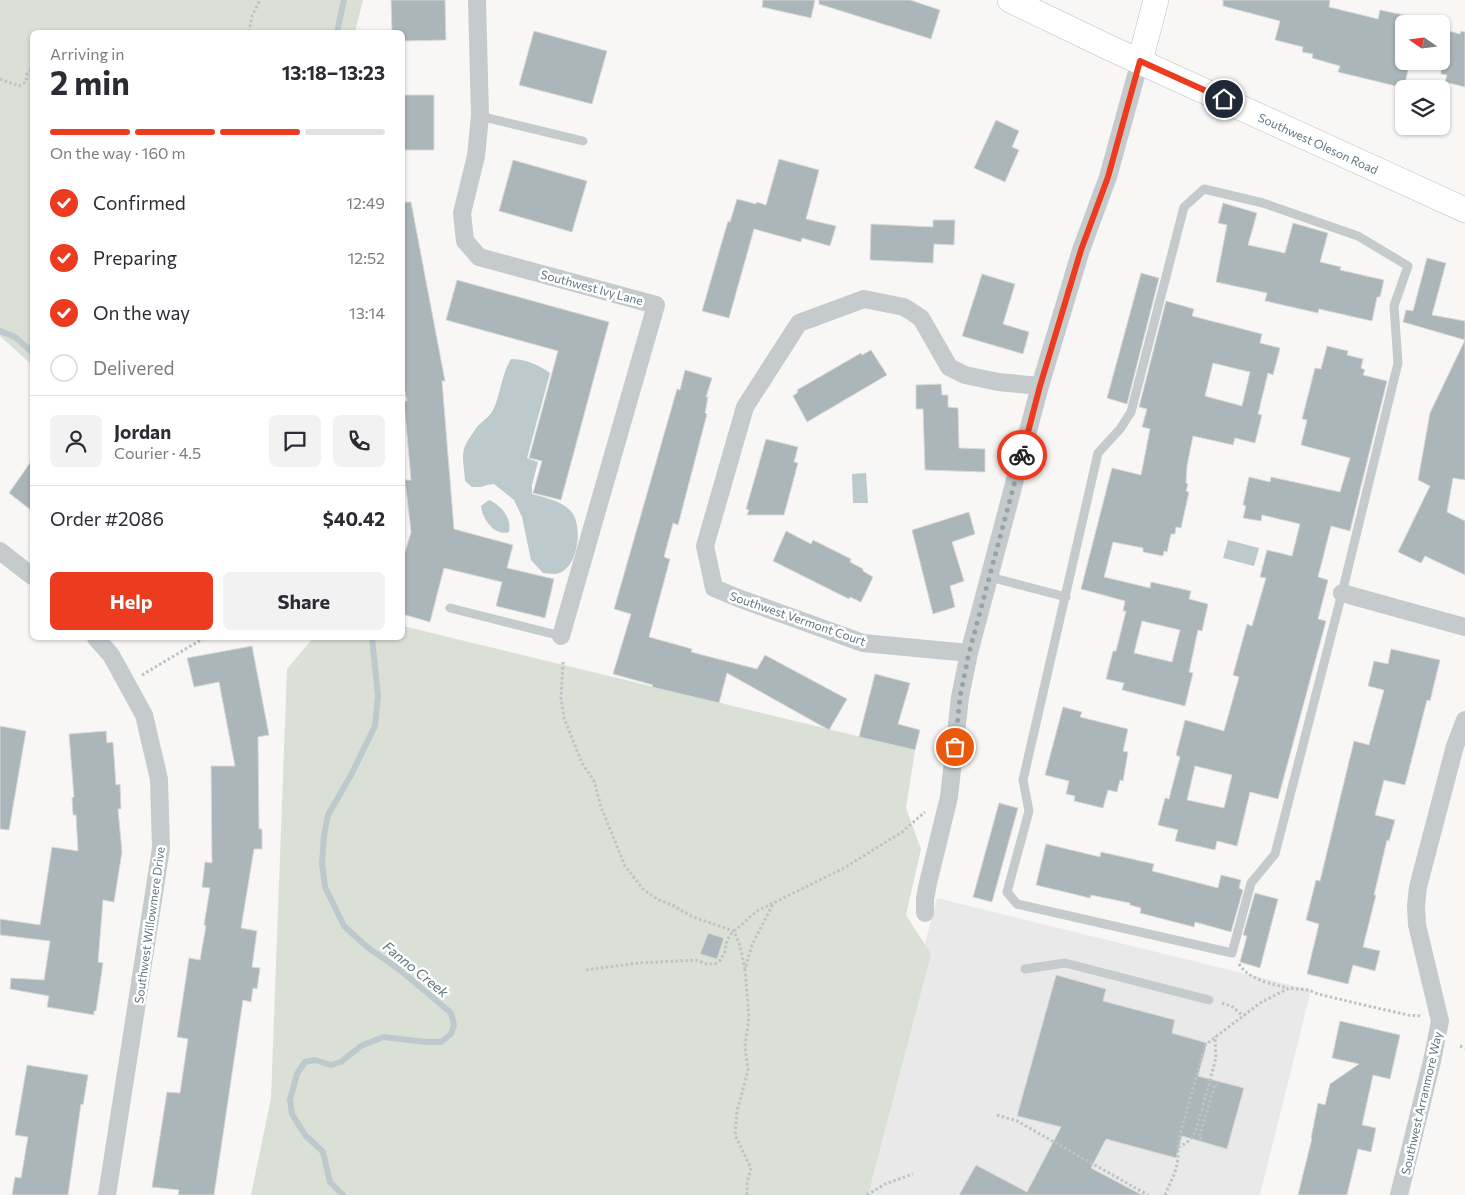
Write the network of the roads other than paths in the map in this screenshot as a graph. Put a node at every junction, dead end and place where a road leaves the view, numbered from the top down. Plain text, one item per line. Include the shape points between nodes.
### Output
1 (477, 0) edge
2 (1010, 0) edge
3 (1156, 0) edge
4 (1140, 61) junction
5 (480, 116) junction
6 (583, 141) dead end
7 (1465, 210) edge
8 (1040, 386) junction
9 (0, 551) edge
10 (30, 574) edge
11 (990, 577) junction
12 (1342, 593) junction
13 (1066, 597) junction
14 (450, 608) dead end
15 (1465, 627) edge
16 (562, 636) joint
17 (98, 640) edge
18 (969, 653) junction
19 (1465, 720) edge
20 (925, 913) dead end
21 (1025, 969) dead end
22 (1210, 1000) road end
23 (107, 1195) edge
24 (1399, 1195) edge

1 - 5 street, Southwest Ivy Lane
2 - 4 main road, Southwest Oleson Road
3 - 4 main road
4 - 7 main road, Southwest Oleson Road
4 - 8 street via 1108,177 1081,250
5 - 6 lane
5 - 16 street, Southwest Ivy Lane via 476,156 462,213 465,242 480,257 656,305
8 - 11 street
8 - 18 street, Southwest Vermont Court via 998,382 949,367 921,318 904,307 864,299 799,323 745,407 705,546 714,588 738,598 863,643
9 - 10 street
11 - 13 lane
11 - 18 street
12 - 13 lane via 1275,854 1251,883 1232,952 1018,904 1007,892 1029,811 1023,780
12 - 13 lane via 1398,363 1394,306 1408,266 1358,236 1263,203 1204,189 1184,207 1131,412 1098,452
12 - 15 street
14 - 16 lane
17 - 23 street, Southwest Willowmere Drive via 111,655 144,715 159,779 161,848
18 - 20 street via 960,697 949,797
19 - 24 street, Southwest Arranmore Way via 1455,746 1418,887 1417,925 1440,1021
21 - 22 lane via 1065,963

